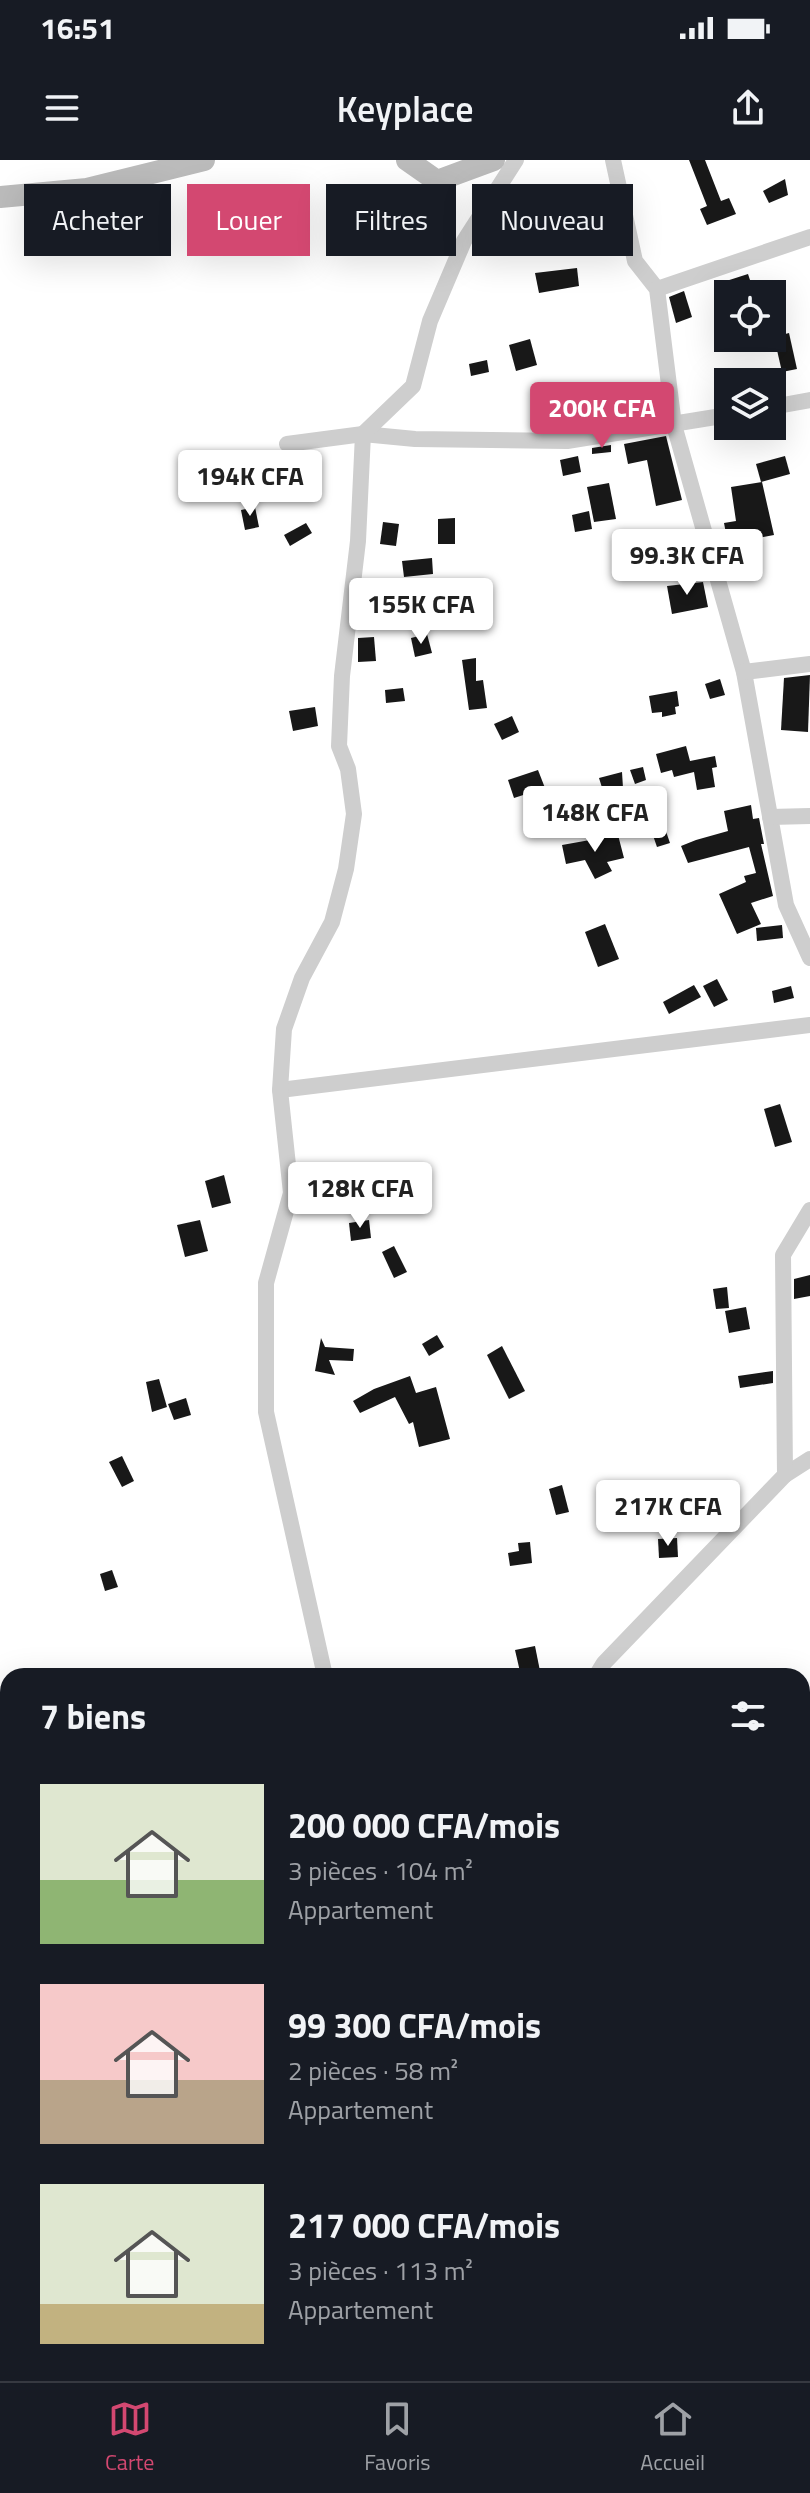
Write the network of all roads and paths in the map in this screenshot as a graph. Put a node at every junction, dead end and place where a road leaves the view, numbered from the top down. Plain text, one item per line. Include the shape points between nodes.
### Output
1 (204, 160) edge
2 (407, 160) edge
3 (494, 160) edge
4 (516, 160) edge
5 (613, 160) edge
6 (180, 163) edge
7 (0, 197) edge
8 (810, 237) edge
9 (657, 289) junction
10 (810, 400) edge
11 (786, 404) edge
12 (714, 418) edge
13 (674, 425) junction
14 (363, 434) junction
15 (287, 444) dead end
16 (810, 664) edge
17 (744, 672) junction
18 (810, 816) edge
19 (770, 817) junction
20 (810, 958) edge
21 (810, 1025) edge
22 (280, 1090) junction
23 (810, 1210) edge
24 (810, 1238) edge
25 (783, 1255) junction
26 (810, 1459) edge
27 (785, 1475) junction
28 (323, 1668) edge
29 (601, 1668) edge

1 - 6 street
2 - 3 street via 437,181
4 - 14 street via 464,241 430,321 413,386
5 - 9 street via 635,261
6 - 7 street via 87,189
8 - 9 street
9 - 13 street
10 - 11 street
12 - 13 street
13 - 14 street via 567,441
13 - 17 street
14 - 15 street
14 - 22 street via 339,746 354,814 332,922 302,978 284,1029
16 - 17 street
17 - 19 street
18 - 19 street
19 - 20 street via 786,905
21 - 22 street
22 - 28 street via 291,1193 266,1283 266,1412
23 - 25 street
24 - 25 street
25 - 27 street
26 - 27 street
27 - 29 street

